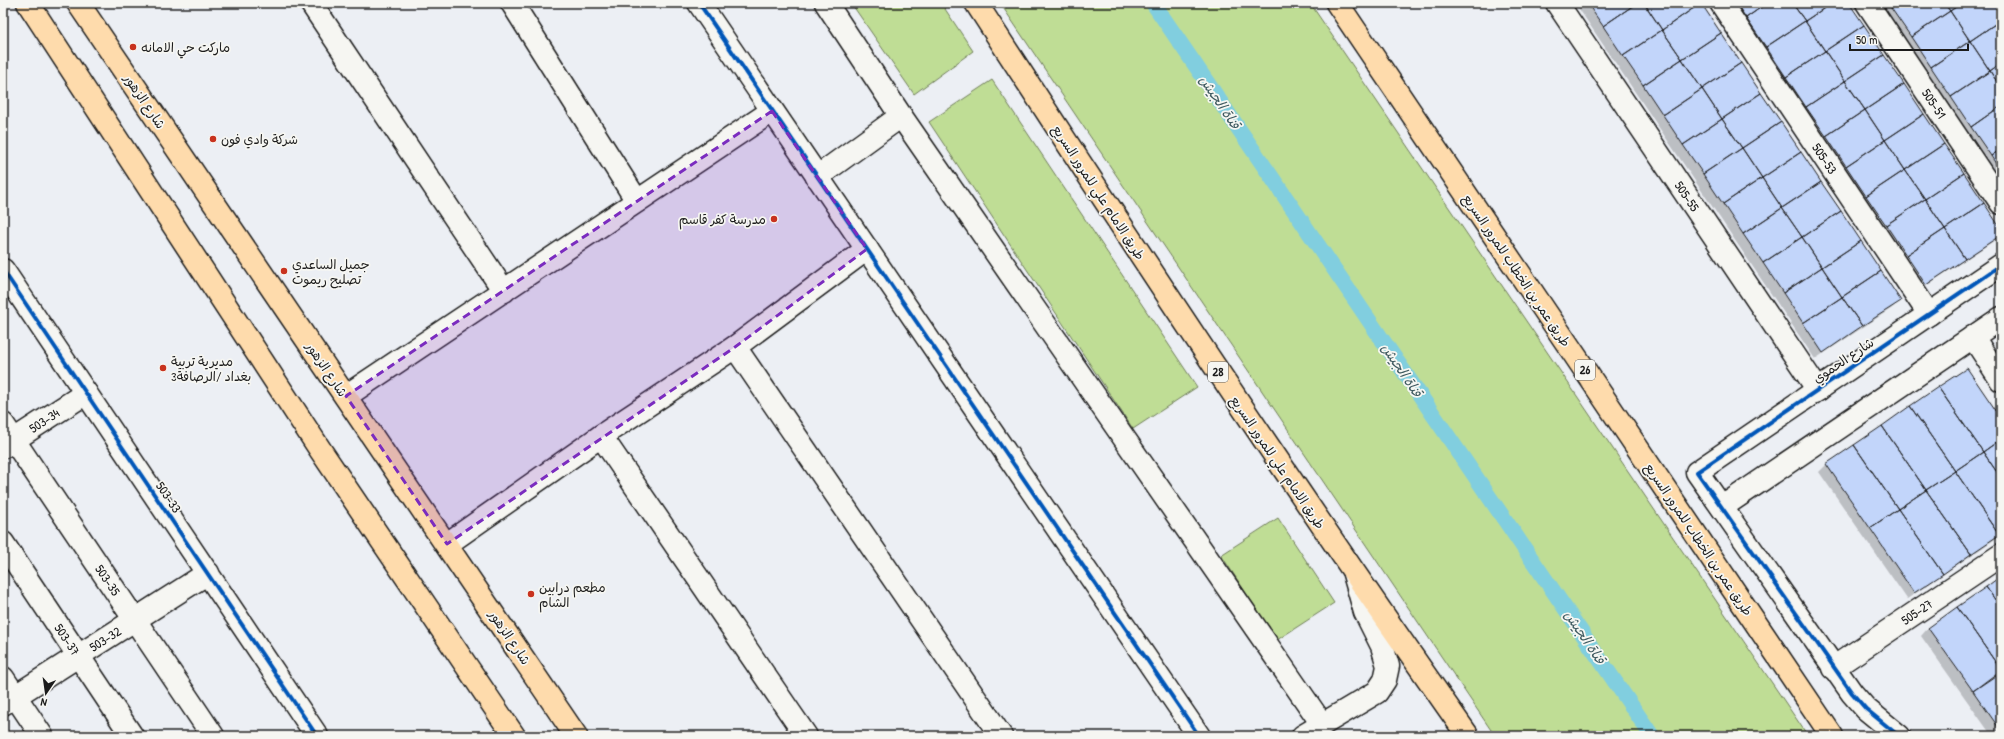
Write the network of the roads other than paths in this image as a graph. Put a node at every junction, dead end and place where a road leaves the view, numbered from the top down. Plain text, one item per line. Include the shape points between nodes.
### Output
1 (18, 3) edge
2 (28, 3) edge
3 (78, 3) edge
4 (311, 3) edge
5 (512, 3) edge
6 (699, 3) edge
7 (826, 3) edge
8 (976, 3) edge
9 (1337, 3) edge
10 (1557, 3) edge
11 (1721, 3) edge
12 (1867, 3) edge
13 (41, 22) junction
14 (772, 111) junction
15 (902, 116) junction
16 (817, 177) junction
17 (637, 201) junction
18 (2001, 203) edge
19 (867, 249) junction
20 (2001, 265) edge
21 (3, 270) edge
22 (504, 291) junction
23 (1929, 314) junction
24 (2001, 318) edge
25 (1973, 337) junction
26 (735, 347) junction
27 (2001, 380) edge
28 (1818, 390) junction
29 (86, 393) junction
30 (346, 396) junction
31 (601, 436) junction
32 (7, 437) edge
33 (1722, 507) junction
34 (3, 544) edge
35 (447, 544) junction
36 (2001, 555) edge
37 (208, 573) junction
38 (1353, 573) junction
39 (135, 620) junction
40 (78, 656) junction
41 (1833, 668) junction
42 (3, 678) edge
43 (9, 700) edge
44 (1322, 724) junction
45 (42, 736) edge
46 (132, 736) edge
47 (213, 736) edge
48 (317, 736) edge
49 (514, 736) edge
50 (576, 736) edge
51 (806, 736) edge
52 (1000, 736) edge
53 (1199, 736) edge
54 (1303, 736) edge
55 (1468, 736) edge
56 (1832, 736) edge
57 (1899, 736) edge

1 - 13 main road
2 - 13 main road
3 - 30 main road, شارع الزهور
4 - 22 street
5 - 17 street
6 - 14 street
7 - 15 street
8 - 38 main road, طريق الامام علي للمرور السريع / 28 via 1114,217
9 - 56 main road, طريق عمر بن الخطاب للمرور السريع / 26
10 - 28 street, 505-55
11 - 23 street, 505-53
12 - 18 street, 505-51
13 - 49 main road via 321,451
14 - 16 street
14 - 17 street
15 - 16 street
15 - 44 street
16 - 19 street
17 - 22 street
19 - 26 street
19 - 53 street
20 - 23 street, شارع الحموي
21 - 29 street, 503-33
22 - 30 street
23 - 28 street, شارع الحموي
24 - 25 street
25 - 27 street
25 - 33 street
26 - 31 street
26 - 52 street
28 - 33 street, شارع الحموي via 1697,472
29 - 32 street, 503-34
29 - 37 street, 503-33
30 - 35 main road, شارع الزهور
31 - 35 street
31 - 51 street
32 - 39 street, 503-35
33 - 41 street
34 - 40 street, 503-37
35 - 50 main road, شارع الزهور
36 - 41 street, 505-27
37 - 39 street, 503-32
37 - 48 street, 503-33
38 - 44 street via 1365,612 1382,646 1388,666 1385,680 1377,692
38 - 55 main road, طريق الامام علي للمرور السريع / 28
39 - 40 street, 503-32
39 - 47 street, 503-35
40 - 43 street, 503-32
40 - 46 street, 503-37
41 - 57 street via 1866,709
42 - 43 street
43 - 45 street
44 - 54 street

